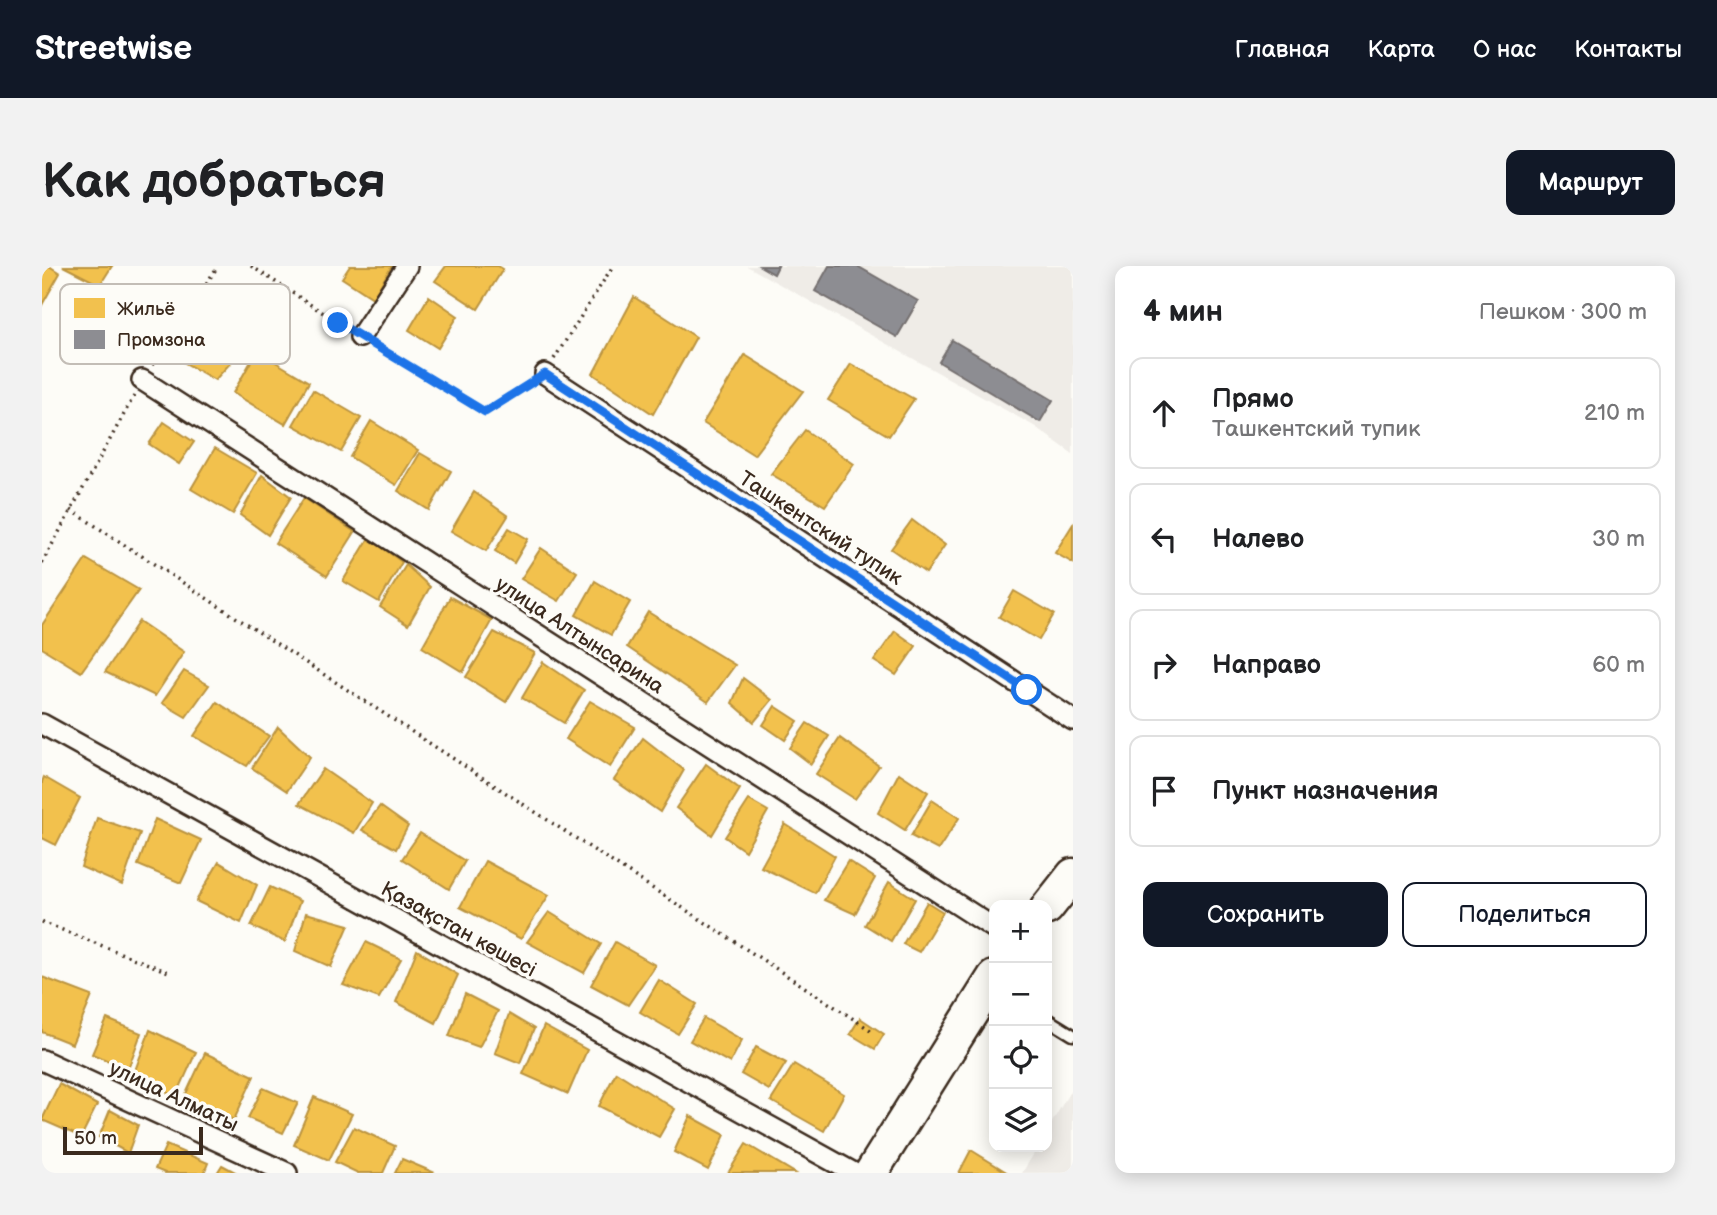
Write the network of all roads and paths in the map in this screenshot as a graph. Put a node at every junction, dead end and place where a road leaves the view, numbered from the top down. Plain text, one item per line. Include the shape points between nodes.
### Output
1 (218, 266) edge
2 (251, 266) edge
3 (407, 266) edge
4 (613, 266) edge
5 (206, 284) edge
6 (279, 284) edge
7 (290, 291) edge
8 (360, 337) junction
9 (153, 364) edge
10 (545, 374) junction
11 (142, 380) junction
12 (71, 510) junction
13 (42, 563) edge
14 (1073, 720) edge
15 (42, 724) edge
16 (1073, 876) edge
17 (1052, 902) edge
18 (42, 922) edge
19 (989, 925) edge
20 (171, 972) dead end
21 (989, 989) edge
22 (1052, 1022) edge
23 (872, 1031) dead end
24 (1073, 1035) edge
25 (42, 1059) edge
26 (287, 1173) edge
27 (854, 1173) edge
28 (871, 1173) edge

1 - 5 path
2 - 6 path
3 - 8 street
4 - 10 path
7 - 8 path
8 - 10 path via 485,412
9 - 11 path
10 - 14 street, Ташкентский тупик
11 - 12 path
11 - 19 street, улица Алтынсарина
12 - 13 path
12 - 23 path
15 - 27 street, Қазақстан көшесі
16 - 17 main road
18 - 20 path
21 - 28 main road
22 - 24 lane
25 - 26 street, улица Алматы

